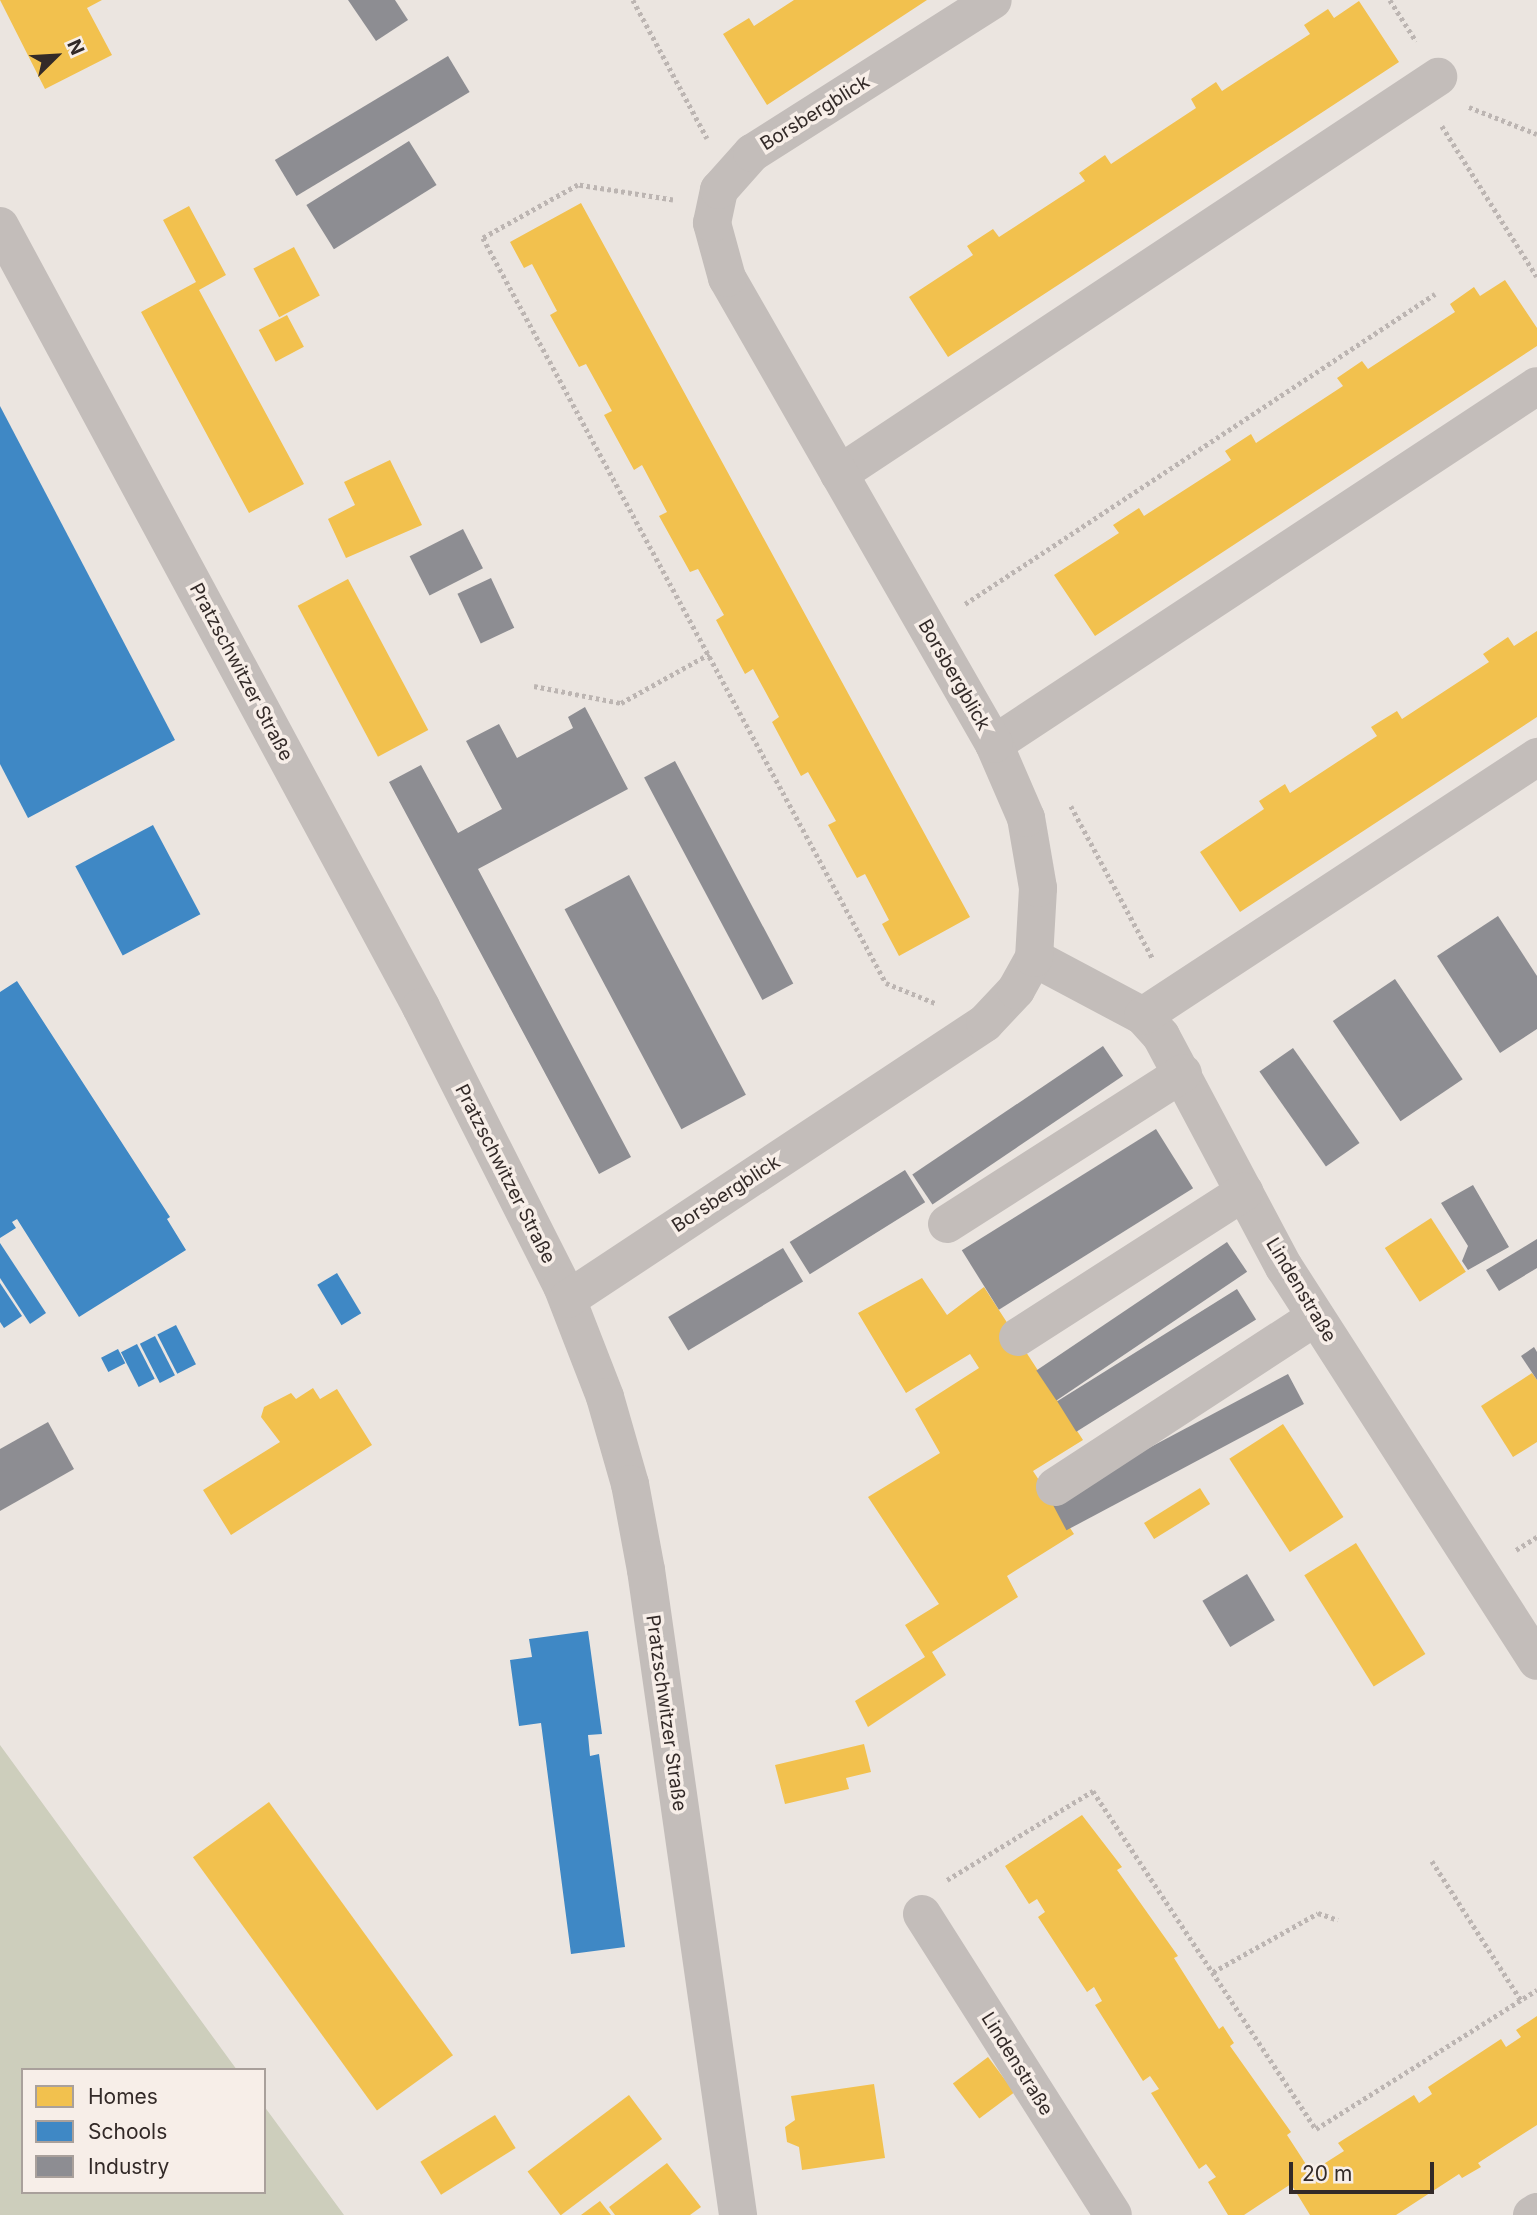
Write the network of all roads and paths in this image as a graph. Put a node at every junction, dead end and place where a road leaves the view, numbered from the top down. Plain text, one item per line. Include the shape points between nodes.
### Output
1 (633, 0) edge
2 (993, 0) edge
3 (1429, 83) junction
4 (1537, 134) edge
5 (722, 193) junction
6 (0, 226) edge
7 (1537, 276) edge
8 (1435, 294) dead end
9 (1537, 386) edge
10 (839, 474) junction
11 (928, 629) junction
12 (709, 654) junction
13 (534, 686) dead end
14 (994, 744) junction
15 (1537, 757) edge
16 (1067, 799) dead end
17 (1034, 958) junction
18 (1158, 1006) junction
19 (985, 1023) junction
20 (1183, 1073) junction
21 (1244, 1192) junction
22 (947, 1224) dead end
23 (568, 1299) junction
24 (1316, 1317) junction
25 (1018, 1337) dead end
26 (1055, 1487) dead end
27 (1537, 1661) edge
28 (1432, 1861) dead end
29 (922, 1914) joint
30 (1338, 1920) dead end
31 (1213, 1972) junction
32 (1537, 1990) edge
33 (1521, 2000) junction
34 (1537, 2211) edge
35 (738, 2215) edge
36 (1113, 2215) edge
37 (1532, 2215) edge

1 - 5 path
2 - 5 street, Borsbergblick via 752,153
3 - 4 path via 1474,111
3 - 7 path
3 - 10 street
5 - 10 street, Borsbergblick via 712,223 727,278
5 - 12 path via 578,185 483,238
6 - 23 street, Pratzschwitzer Straße via 421,1007
8 - 11 path
9 - 14 street
10 - 11 street, Borsbergblick
11 - 14 street, Borsbergblick
12 - 13 path via 621,703
12 - 19 path via 887,983
14 - 17 street, Borsbergblick via 1026,818 1038,888
15 - 18 street
16 - 18 path
17 - 18 street, Lindenstraße
17 - 19 street, Borsbergblick via 1016,990
18 - 20 street, Lindenstraße via 1161,1036
19 - 23 street, Borsbergblick
20 - 21 street, Lindenstraße
20 - 22 street
21 - 24 street, Lindenstraße
21 - 25 street
23 - 35 street, Pratzschwitzer Straße via 605,1397 630,1484 646,1570
24 - 26 street
24 - 27 street, Lindenstraße
28 - 33 path
29 - 31 path via 930,1891 1093,1791
29 - 36 street, Lindenstraße
30 - 31 path via 1318,1913
31 - 33 path via 1316,2129
32 - 33 path
34 - 37 street

